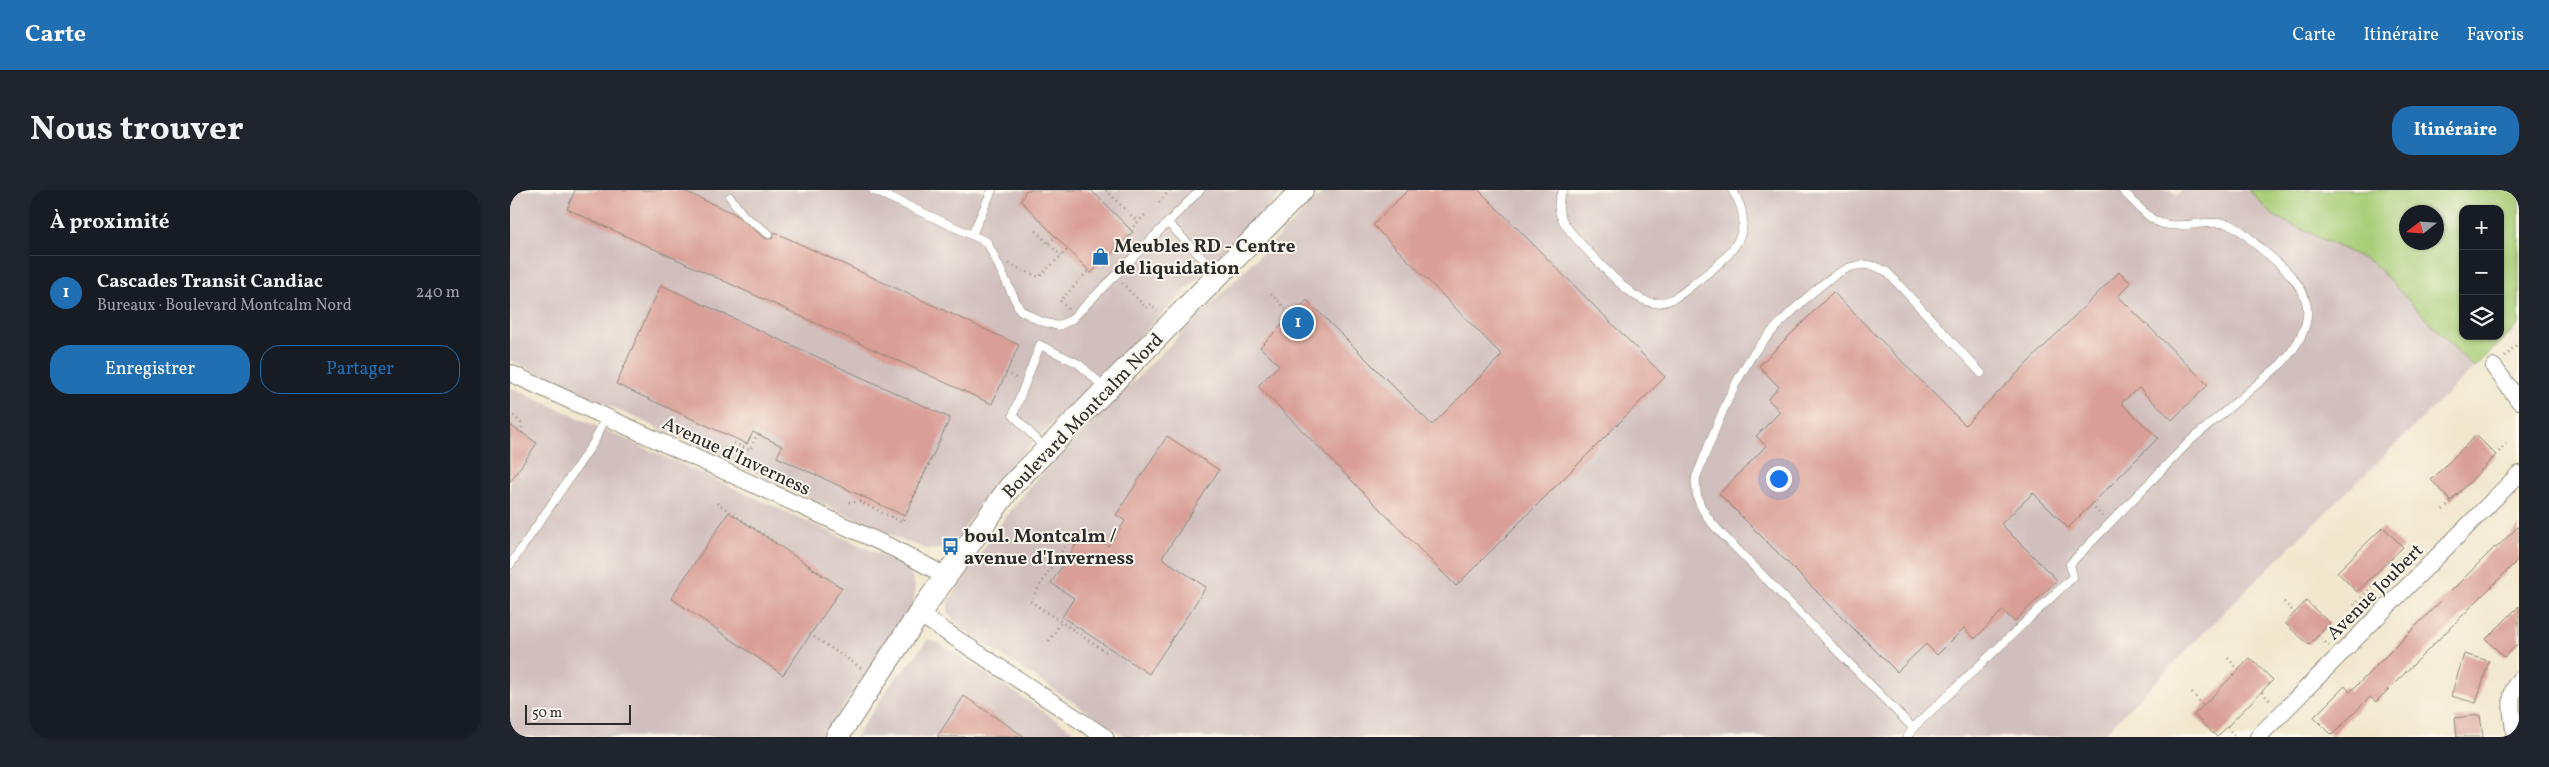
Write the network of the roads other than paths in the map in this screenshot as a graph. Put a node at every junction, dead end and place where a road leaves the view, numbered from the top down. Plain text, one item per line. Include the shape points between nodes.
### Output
1 (873, 190) edge
2 (992, 190) edge
3 (1200, 190) edge
4 (1302, 190) edge
5 (1563, 190) edge
6 (1732, 190) edge
7 (2122, 190) edge
8 (730, 197) dead end
9 (1168, 222) junction
10 (769, 234) dead end
11 (972, 235) junction
12 (1219, 274) junction
13 (2496, 365) road end
14 (510, 373) edge
15 (1981, 373) dead end
16 (1106, 389) junction
17 (2519, 401) edge
18 (606, 417) junction
19 (1046, 449) junction
20 (2519, 474) edge
21 (510, 565) edge
22 (946, 576) junction
23 (919, 614) junction
24 (2519, 680) edge
25 (1913, 728) junction
26 (836, 737) edge
27 (1105, 737) edge
28 (1907, 737) edge
29 (2258, 737) edge
30 (2515, 737) edge

1 - 11 lane
2 - 11 lane
3 - 9 lane
4 - 12 street, Boulevard Montcalm Nord
5 - 6 lane via 1559,210 1567,228 1629,292 1654,303 1674,300 1734,249 1744,220
7 - 25 lane via 2157,222 2233,226 2296,280 2307,308 2307,324 2301,338 2281,364 2190,441 2070,564 2073,577
8 - 10 lane via 744,216
9 - 11 lane via 1071,320 1058,326 1020,310 989,245
9 - 12 lane
12 - 16 street, Boulevard Montcalm Nord
13 - 17 street
14 - 18 street, Avenue d'Inverness
15 - 25 lane via 1887,272 1865,264 1851,267 1826,283 1759,346 1728,400 1696,477 1696,494 1702,512
16 - 19 street, Boulevard Montcalm Nord
16 - 19 lane via 1079,364 1040,345 1013,414
18 - 21 lane via 594,442
18 - 22 street, Avenue d'Inverness via 902,552
19 - 22 street, Boulevard Montcalm Nord via 1005,494
20 - 29 street, Avenue Joubert
22 - 23 street, Boulevard Montcalm Nord
23 - 26 street, Boulevard Montcalm Nord
23 - 27 street
24 - 30 street via 2512,690
25 - 28 lane

